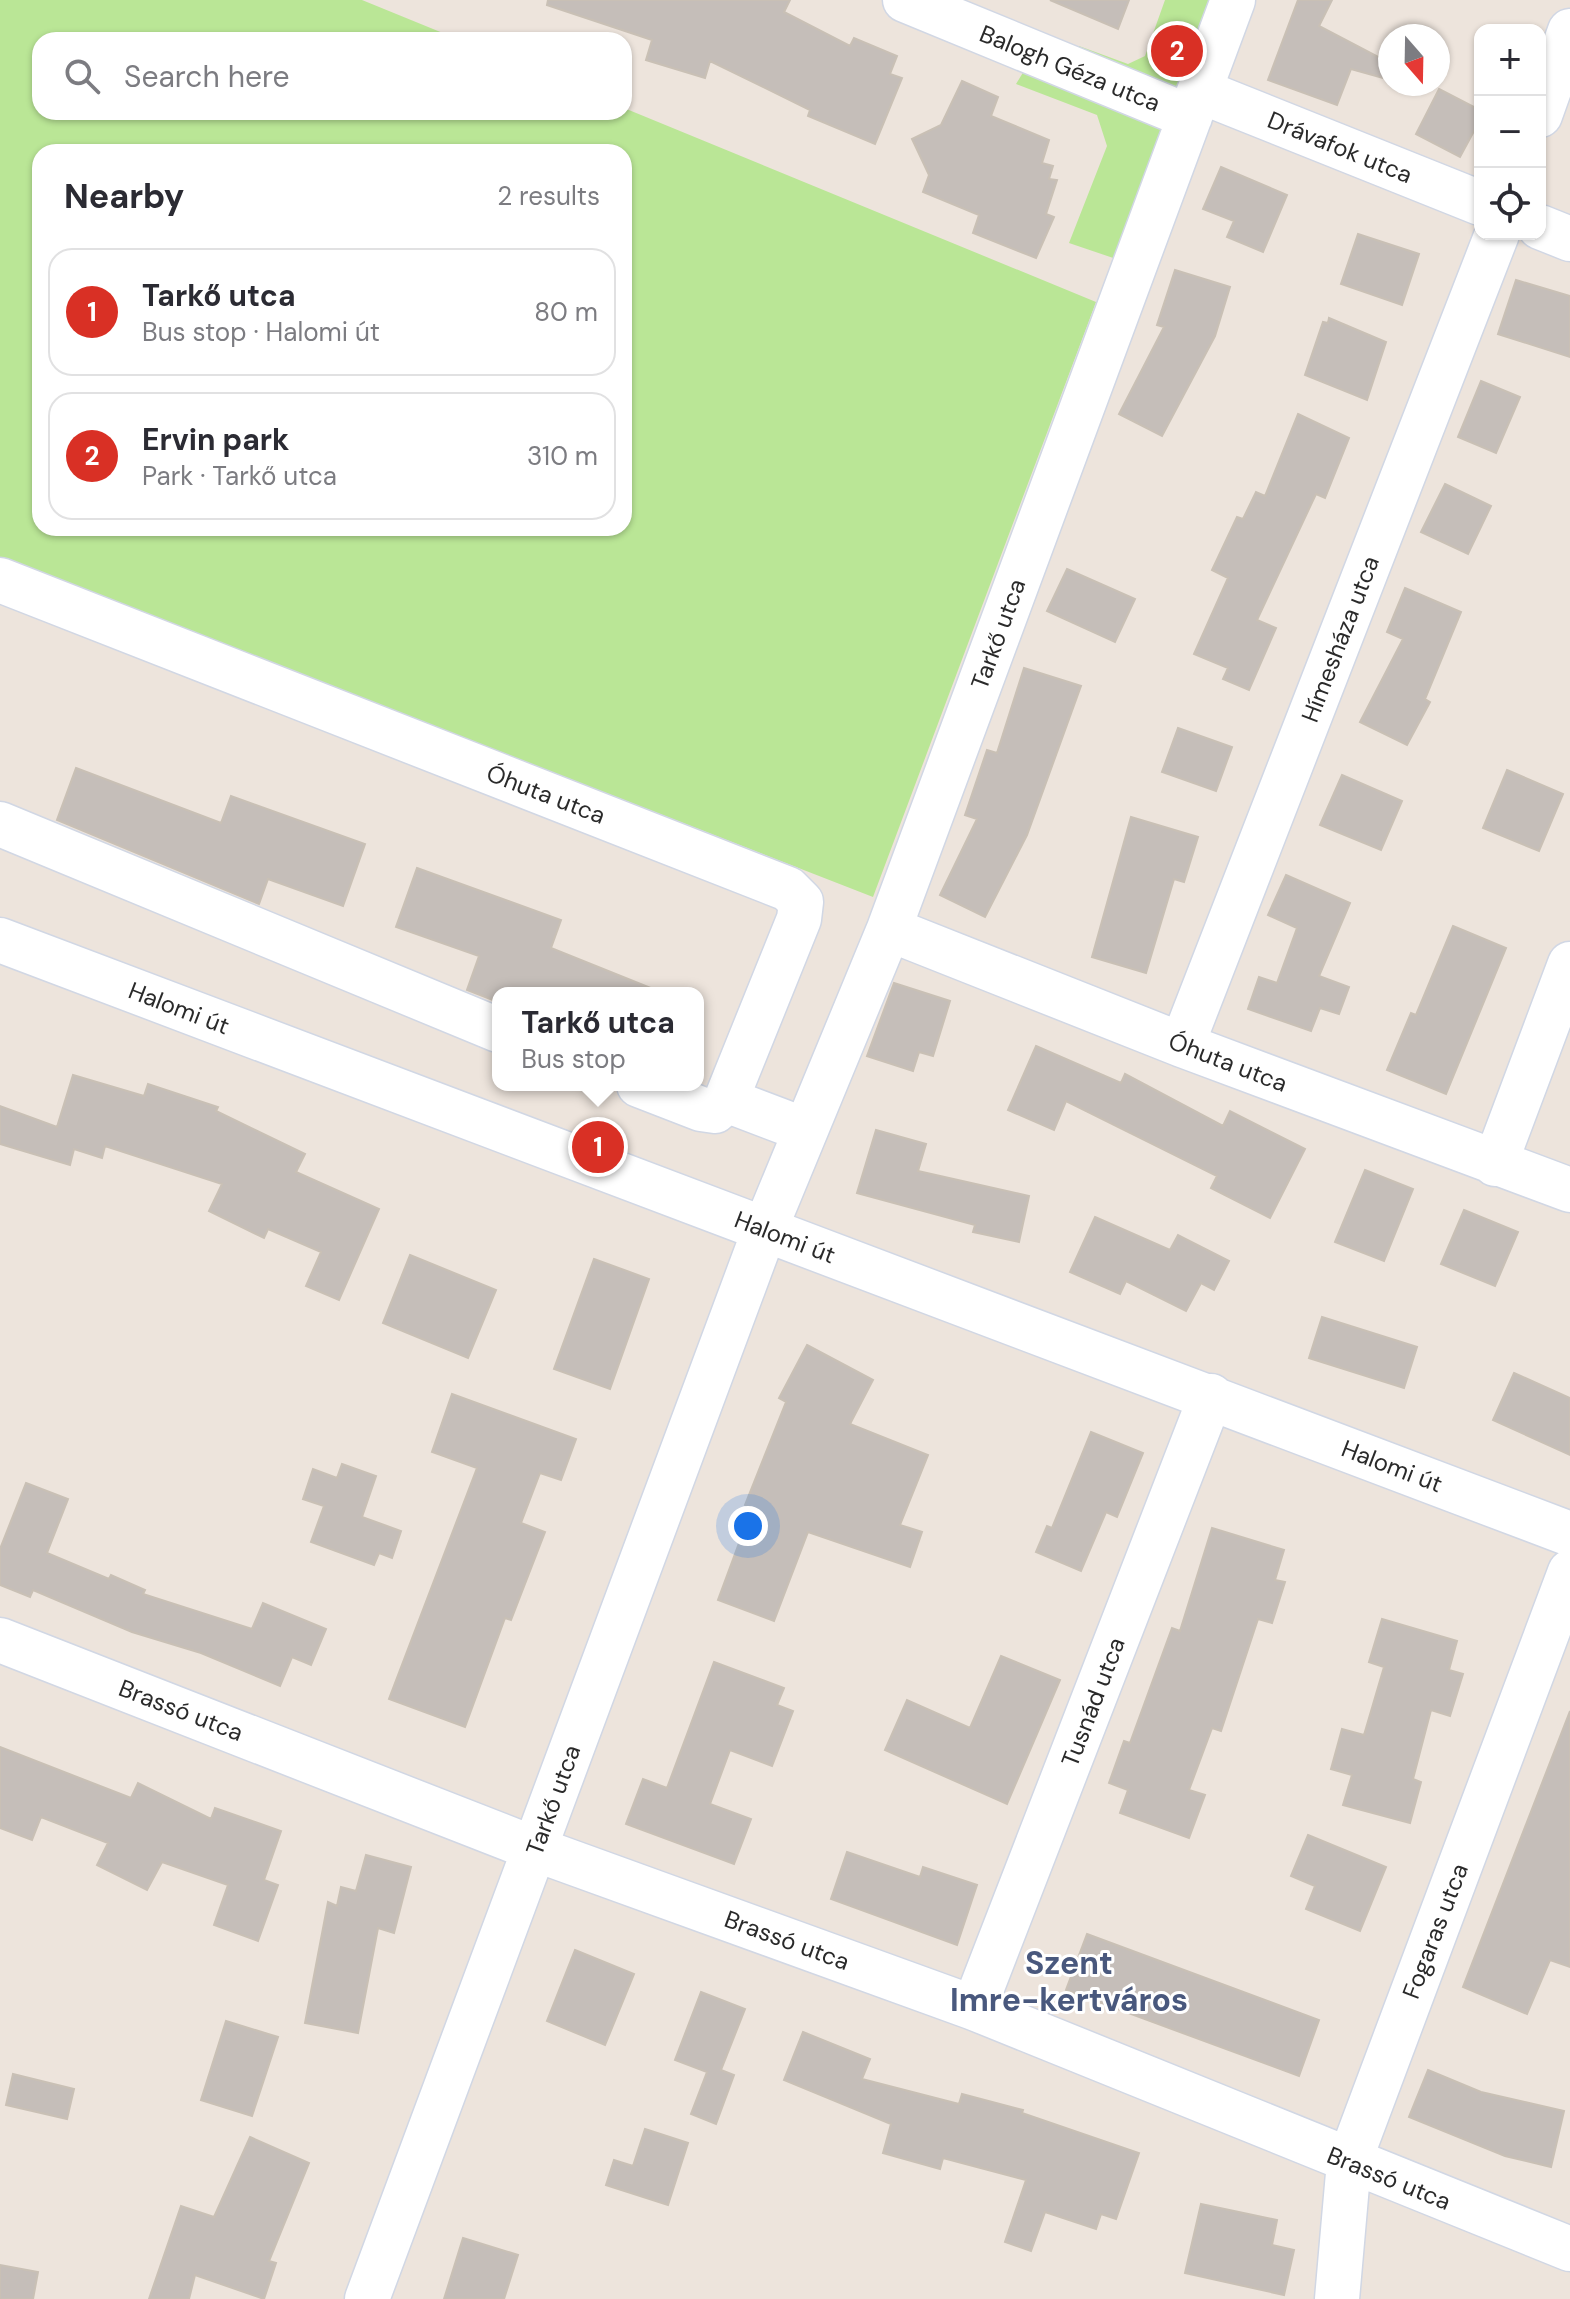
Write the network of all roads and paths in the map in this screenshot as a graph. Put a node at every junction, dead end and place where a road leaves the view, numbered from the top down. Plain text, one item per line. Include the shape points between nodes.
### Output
1 (905, 0) edge
2 (1233, 0) edge
3 (1570, 31) edge
4 (1546, 98) edge
5 (1195, 104) junction
6 (1474, 201) edge
7 (1546, 229) edge
8 (1570, 239) edge
9 (1495, 240) edge
10 (0, 580) edge
11 (0, 824) edge
12 (889, 929) junction
13 (0, 940) edge
14 (1570, 964) edge
15 (492, 1028) edge
16 (1182, 1045) junction
17 (654, 1091) edge
18 (726, 1100) junction
19 (805, 1130) junction
20 (1495, 1164) junction
21 (1570, 1190) edge
22 (765, 1229) junction
23 (1211, 1396) junction
24 (1570, 1534) edge
25 (1570, 1572) edge
26 (0, 1640) edge
27 (535, 1849) junction
28 (974, 2008) junction
29 (1349, 2162) junction
30 (1570, 2249) edge
31 (367, 2299) edge
32 (1337, 2299) edge

1 - 5 street, Balogh Géza utca
2 - 5 street, Tarkő utca
3 - 4 street
5 - 6 street, Drávafok utca
5 - 12 street, Tarkő utca
7 - 8 street
9 - 16 street, Hímesháza utca
10 - 18 street, Óhuta utca via 788,889 801,902 799,919
11 - 15 street
12 - 16 street, Óhuta utca
12 - 19 street, Tarkő utca
13 - 22 street, Halomi út
14 - 20 street
16 - 20 street, Óhuta utca
17 - 18 street via 715,1111
18 - 19 street
19 - 22 street, Tarkő utca
20 - 21 street, Óhuta utca
22 - 23 street, Halomi út
22 - 27 street, Tarkő utca
23 - 24 street, Halomi út
23 - 28 street, Tusnád utca
25 - 29 street, Fogaras utca
26 - 27 street, Brassó utca
27 - 28 street, Brassó utca
27 - 31 street, Tarkő utca
28 - 29 street, Brassó utca
29 - 30 street, Brassó utca
29 - 32 street, Fogaras utca

